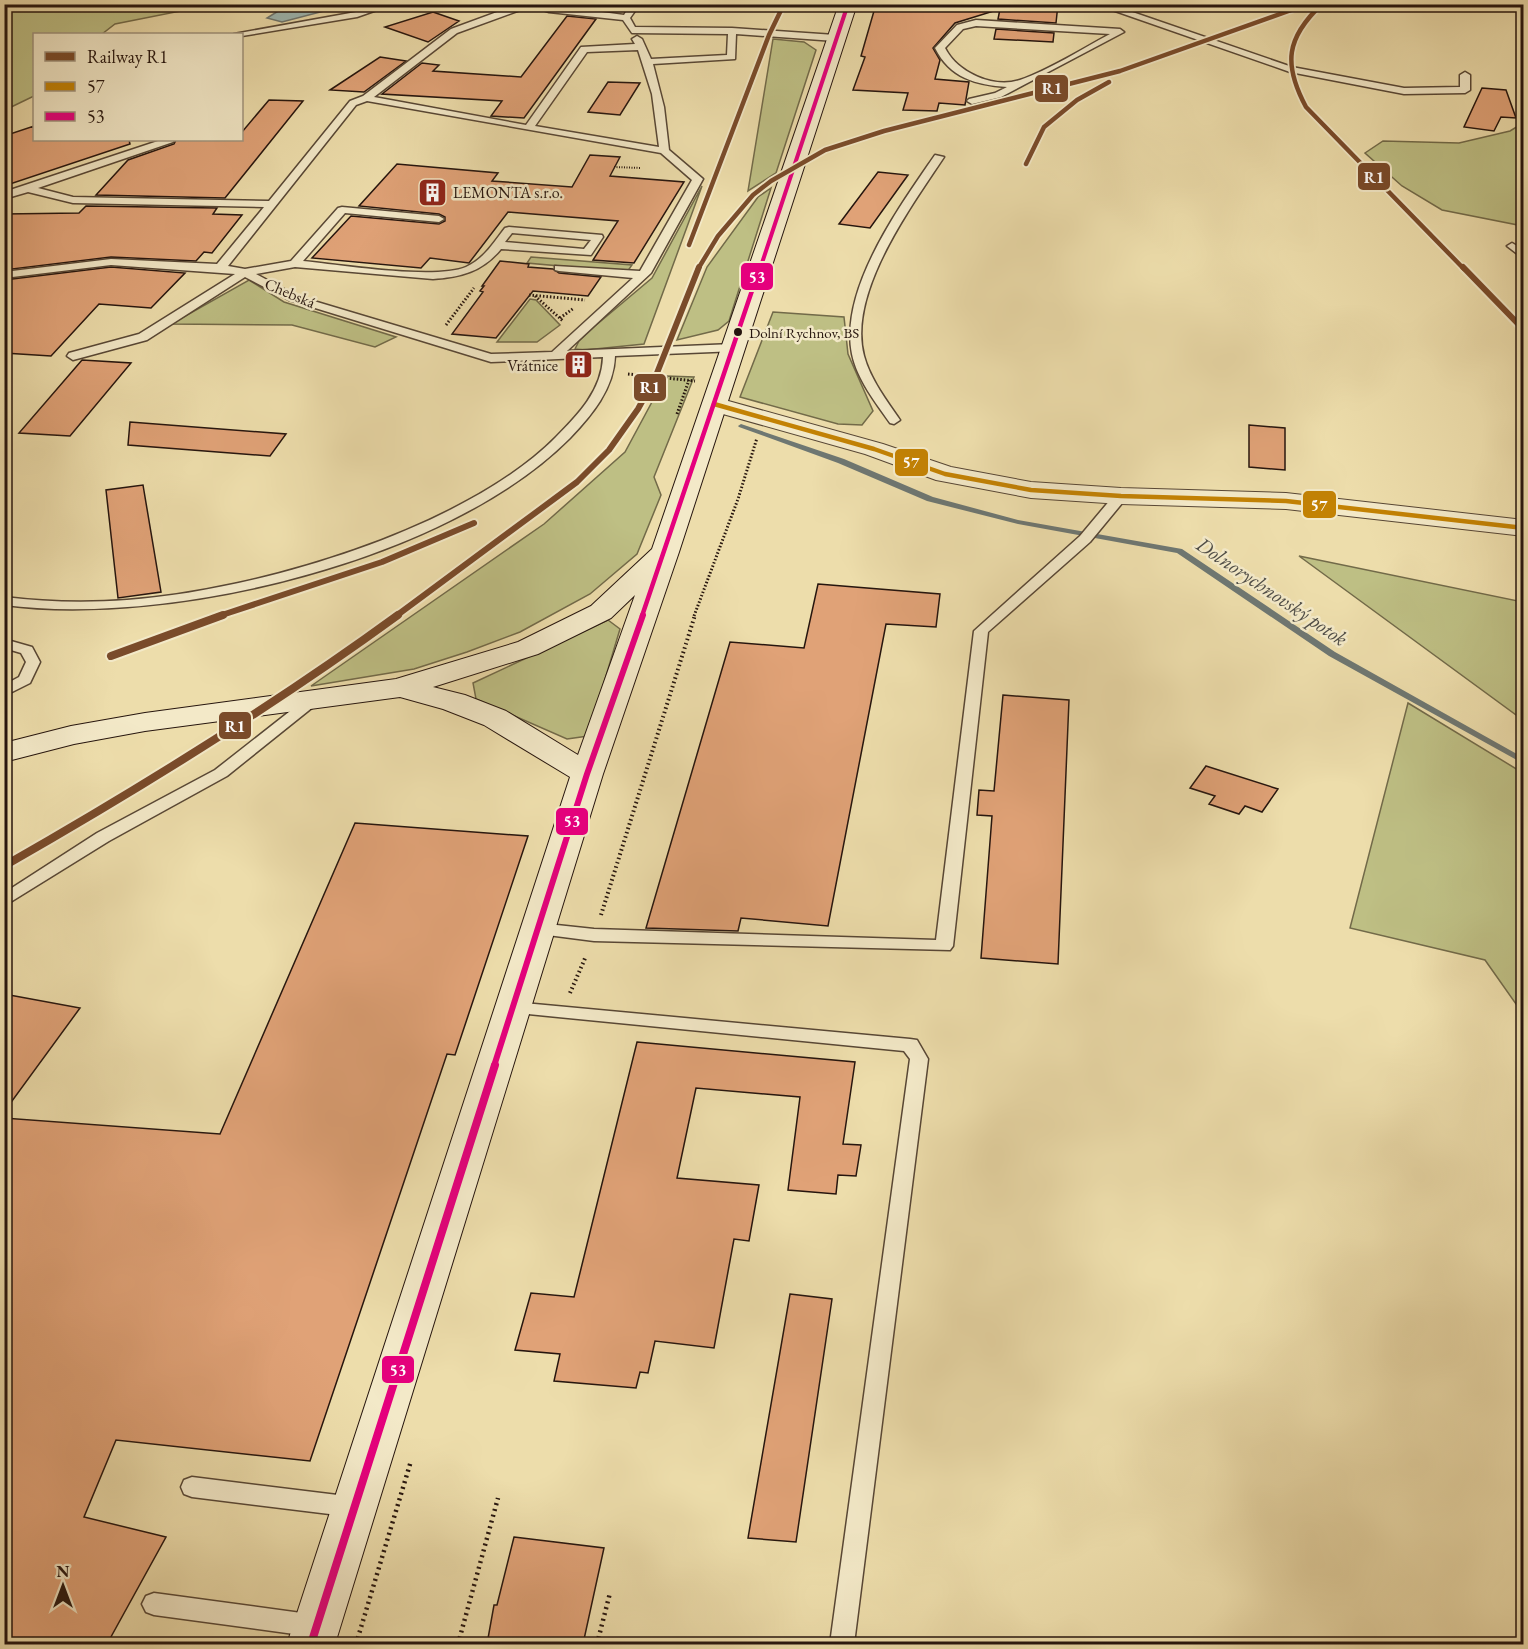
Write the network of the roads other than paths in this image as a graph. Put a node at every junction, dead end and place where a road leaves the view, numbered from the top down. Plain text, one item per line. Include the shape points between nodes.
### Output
1 (390, 4) edge
2 (530, 4) edge
3 (636, 4) edge
4 (848, 4) edge
5 (1099, 4) edge
6 (626, 18) junction
7 (1146, 18) junction
8 (632, 30) junction
9 (732, 32) junction
10 (1120, 32) junction
11 (243, 33) edge
12 (835, 38) junction
13 (641, 47) junction
14 (648, 62) junction
15 (1465, 75) dead end
16 (1020, 84) junction
17 (366, 98) junction
18 (972, 101) dead end
19 (529, 128) junction
20 (166, 141) edge
21 (664, 151) junction
22 (939, 157) dead end
23 (28, 188) junction
24 (4, 196) edge
25 (270, 204) junction
26 (439, 219) dead end
27 (497, 245) junction
28 (1512, 246) dead end
29 (1524, 256) edge
30 (295, 264) junction
31 (220, 268) junction
32 (559, 268) dead end
33 (244, 272) junction
34 (4, 275) edge
35 (643, 275) junction
36 (733, 348) junction
37 (609, 352) junction
38 (73, 356) dead end
39 (555, 356) junction
40 (717, 394) junction
41 (894, 420) dead end
42 (1121, 496) junction
43 (1524, 528) edge
44 (665, 552) junction
45 (4, 601) edge
46 (4, 643) edge
47 (400, 688) junction
48 (4, 692) edge
49 (313, 700) junction
50 (4, 753) edge
51 (587, 774) junction
52 (4, 901) edge
53 (538, 929) junction
54 (529, 1011) junction
55 (192, 1487) dead end
56 (354, 1507) junction
57 (154, 1604) dead end
58 (314, 1635) edge
59 (842, 1644) edge

1 - 11 lane via 357,14
2 - 6 lane
2 - 17 lane via 454,31
3 - 6 lane
4 - 12 street
5 - 7 lane
6 - 8 lane
7 - 10 lane
7 - 15 lane via 1268,63 1404,91 1465,90
8 - 9 lane
8 - 13 lane
9 - 12 lane
9 - 14 lane via 732,57
10 - 16 lane
10 - 16 lane via 976,23 960,27 940,48 950,66 971,79
12 - 36 street
13 - 14 lane
13 - 19 lane via 584,50
14 - 21 lane via 660,99
16 - 18 lane via 998,95
17 - 19 lane
17 - 25 lane via 344,112
19 - 21 lane
20 - 23 lane
21 - 35 lane via 698,179
22 - 41 lane via 888,233 857,313 857,354
23 - 24 lane
23 - 25 lane via 73,200
25 - 31 lane
26 - 30 lane via 342,210
27 - 27 lane via 509,230 598,237 587,253
27 - 30 lane via 480,266 450,275
28 - 29 lane
30 - 33 lane
31 - 33 lane, Chebská
31 - 34 lane, Chebská via 111,262
32 - 35 lane
33 - 38 lane via 143,337
33 - 39 lane, Chebská via 294,298 491,358
35 - 39 lane
36 - 37 lane, Chebská
36 - 40 street
37 - 39 lane, Chebská
37 - 45 lane via 610,369 599,396 564,439 515,480 405,536 300,571 202,595 70,608
40 - 42 street via 945,474 1031,490
40 - 44 street
42 - 43 street via 1286,501
42 - 53 lane via 1090,533 981,631 944,945 594,935
44 - 47 street via 602,612 528,648
44 - 51 street
46 - 48 lane via 27,650 33,662 25,680
47 - 49 street
47 - 51 street via 495,718
49 - 50 street via 71,735
49 - 52 lane via 221,773 103,837
51 - 53 street
53 - 54 street
54 - 56 street
54 - 59 lane via 910,1045 919,1059
55 - 56 lane
56 - 58 street
57 - 58 lane

